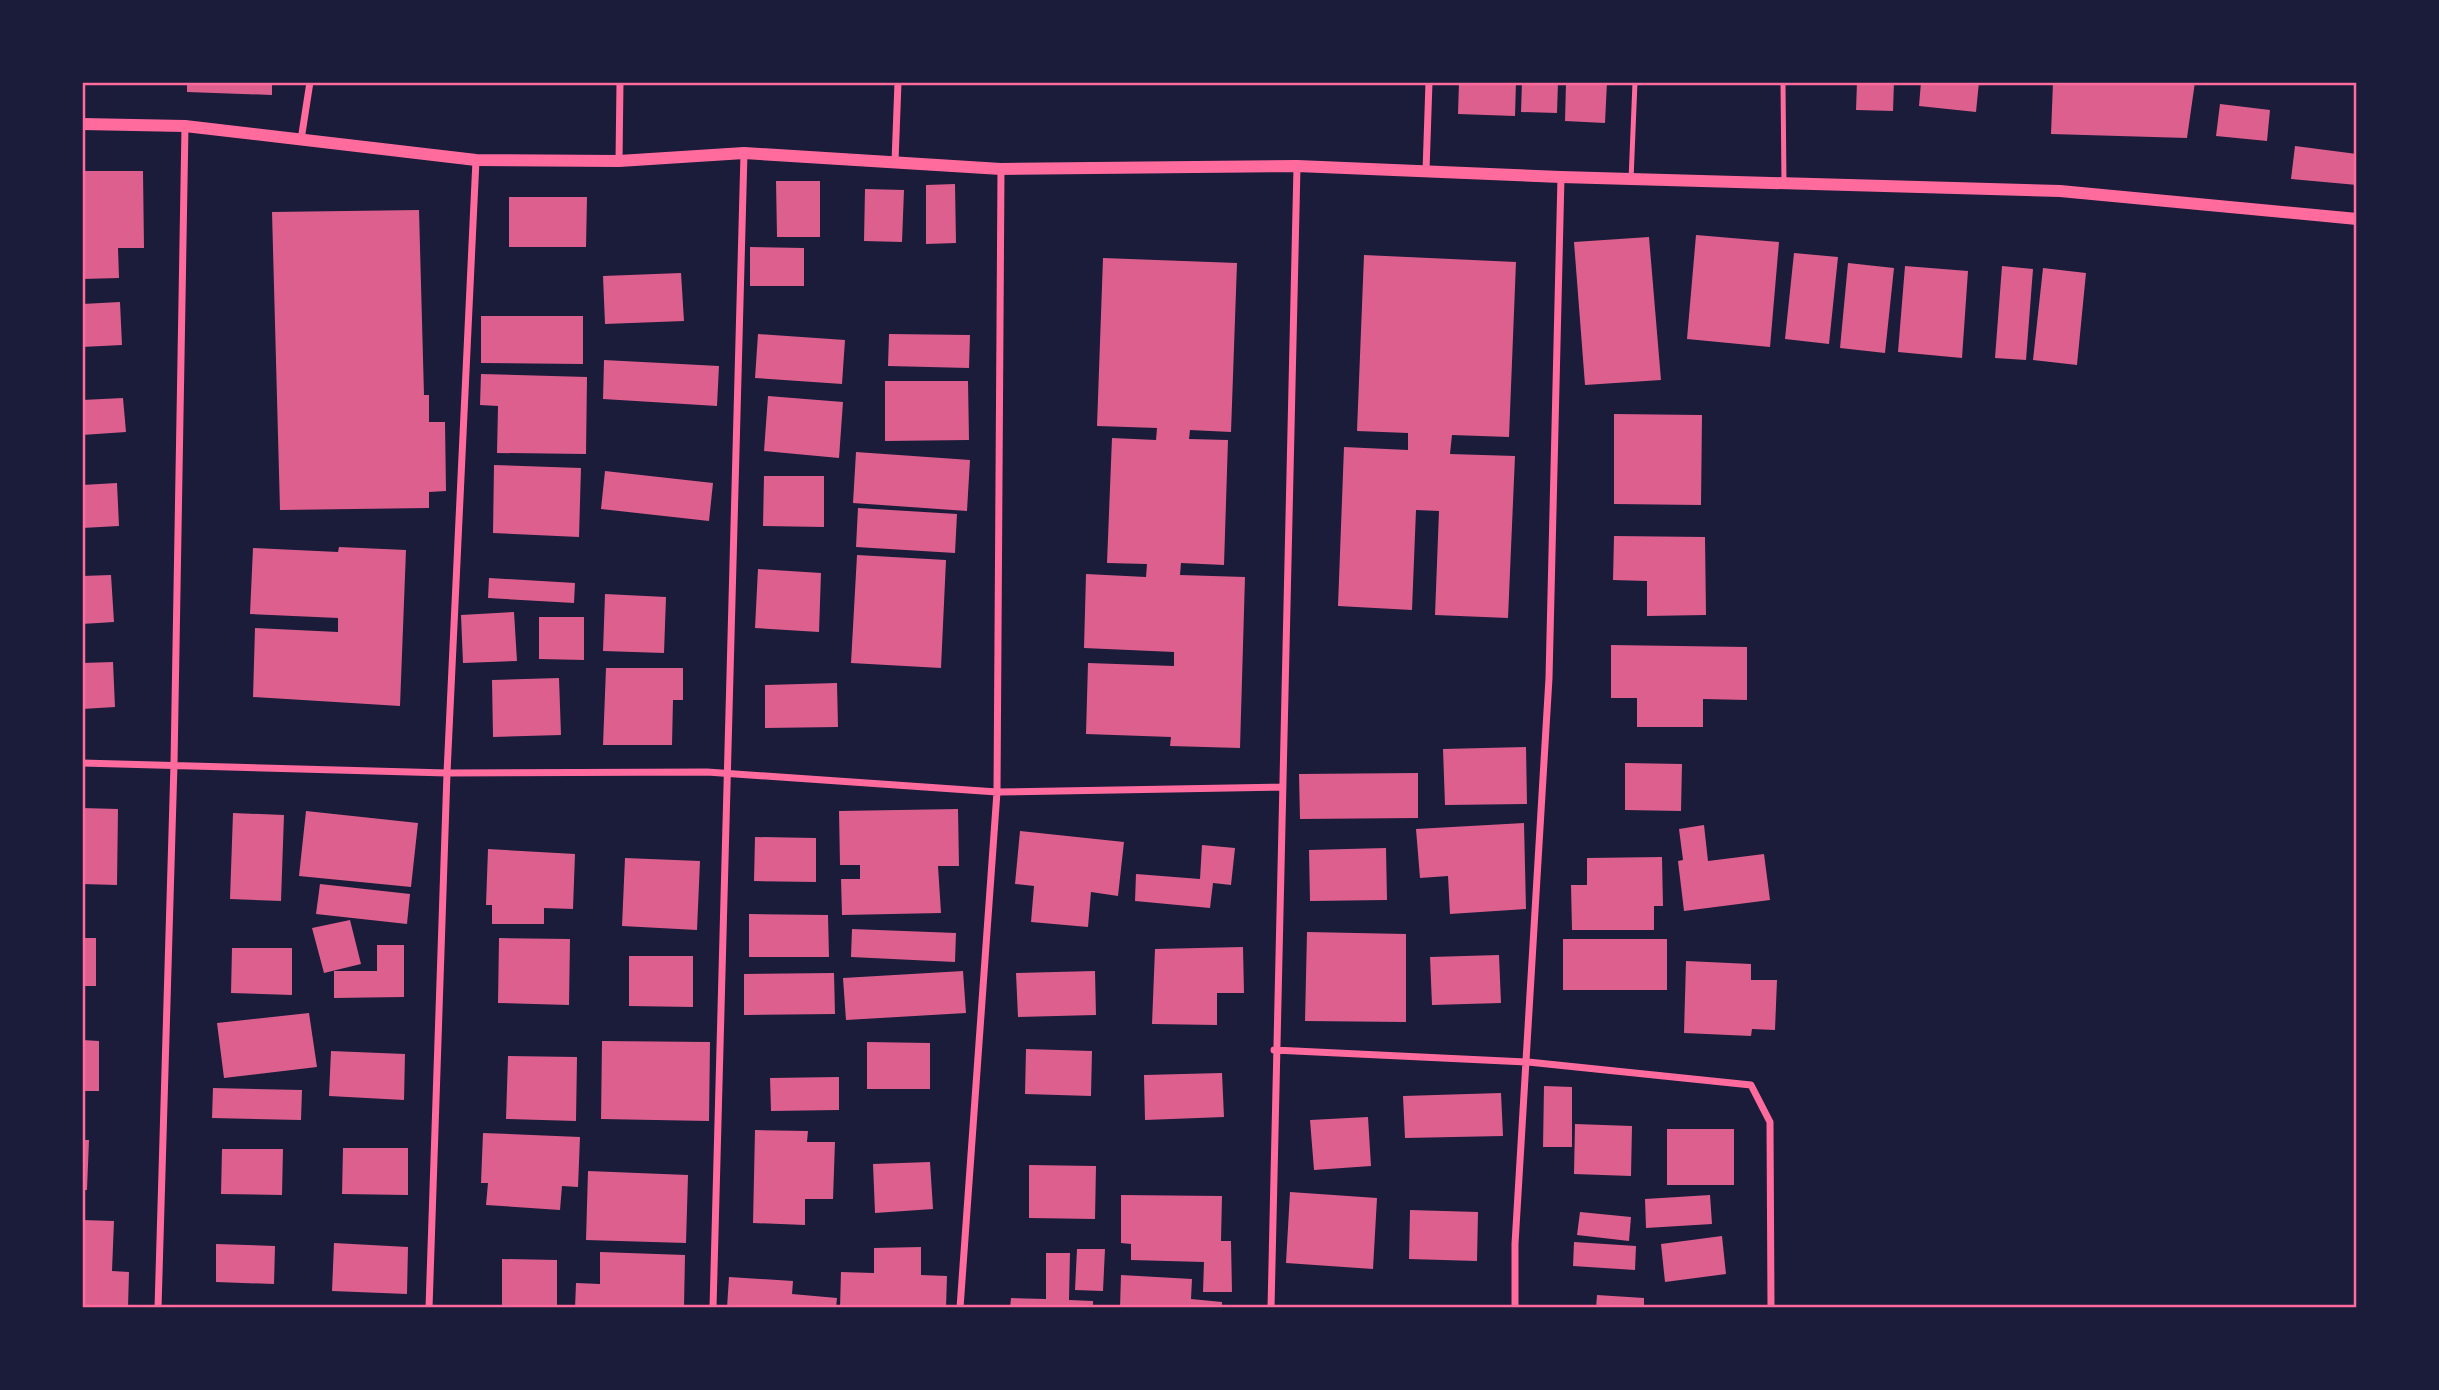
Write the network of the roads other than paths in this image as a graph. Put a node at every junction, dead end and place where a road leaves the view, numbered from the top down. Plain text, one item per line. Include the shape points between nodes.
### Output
1 (310, 82) edge
2 (620, 82) edge
3 (898, 82) edge
4 (1429, 82) edge
5 (1635, 82) edge
6 (1783, 82) edge
7 (82, 124) edge
8 (185, 126) junction
9 (301, 140) junction
10 (744, 153) junction
11 (476, 160) junction
12 (618, 161) junction
13 (895, 162) junction
14 (1297, 166) junction
15 (1001, 169) junction
16 (1426, 171) junction
17 (1561, 177) junction
18 (1631, 180) junction
19 (1784, 184) junction
20 (2357, 219) edge
21 (82, 763) edge
22 (174, 764) junction
23 (447, 772) junction
24 (728, 773) junction
25 (1282, 787) junction
26 (997, 792) junction
27 (1275, 1050) junction
28 (1528, 1062) junction
29 (158, 1308) edge
30 (429, 1308) edge
31 (713, 1308) edge
32 (960, 1308) edge
33 (1271, 1308) edge
34 (1515, 1308) edge
35 (1771, 1308) edge

1 - 9 street
2 - 12 street
3 - 13 street
4 - 16 street
5 - 18 lane
6 - 19 lane
7 - 8 street
8 - 9 street
8 - 22 street
9 - 11 street
10 - 12 street
10 - 13 street
10 - 24 street
11 - 12 street
11 - 23 street
13 - 15 street
14 - 15 street
14 - 16 street
14 - 25 street
15 - 26 street
16 - 17 street
17 - 18 street
17 - 28 street via 1549,678
18 - 19 street
19 - 20 street via 2060,191
21 - 22 street
22 - 23 street
22 - 29 street
23 - 24 street
23 - 30 street
24 - 26 street
24 - 31 street
25 - 26 street
25 - 27 street
26 - 32 street
27 - 28 street
27 - 33 street
28 - 34 street
28 - 35 street via 1751,1086 1770,1122

